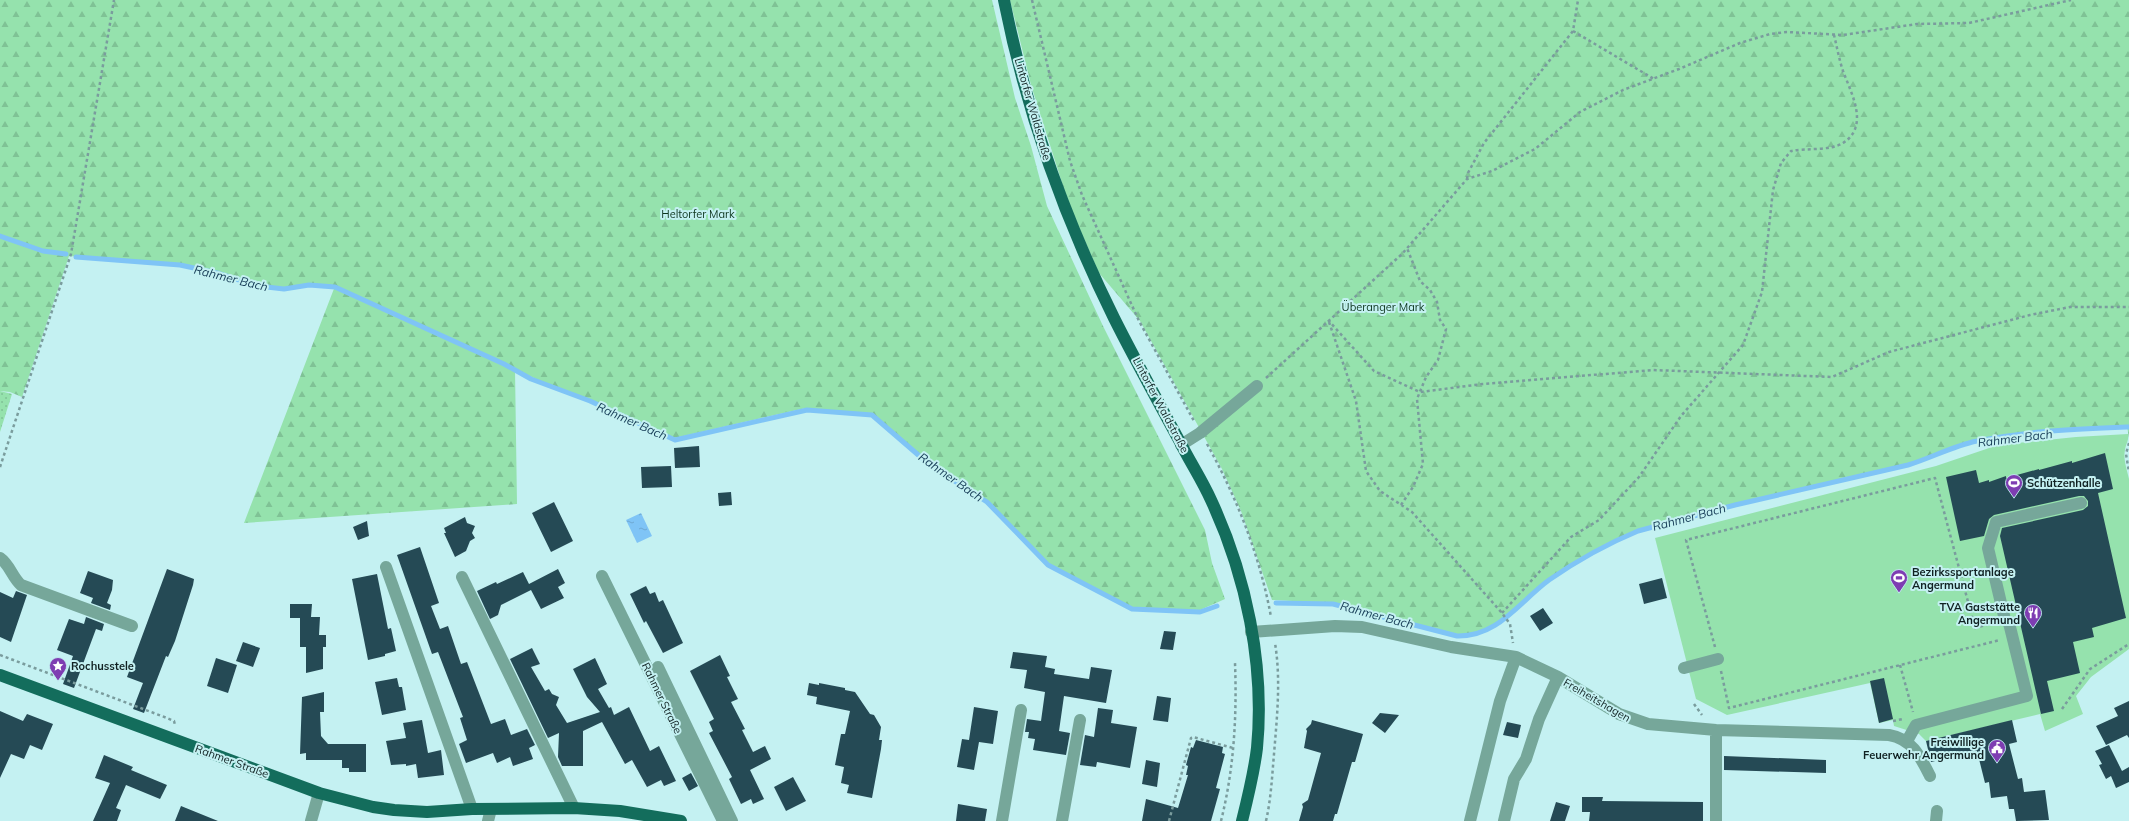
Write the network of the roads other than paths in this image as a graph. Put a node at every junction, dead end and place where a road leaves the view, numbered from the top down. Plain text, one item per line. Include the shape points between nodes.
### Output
1 (1004, 0) edge
2 (1257, 386) road end
3 (1181, 445) junction
4 (2081, 502) dead end
5 (0, 558) edge
6 (386, 567) dead end
7 (602, 576) dead end
8 (462, 577) dead end
9 (132, 626) dead end
10 (1251, 632) junction
11 (1516, 657) junction
12 (1718, 659) road end
13 (658, 667) dead end
14 (1684, 668) dead end
15 (0, 675) edge
16 (1558, 677) junction
17 (1021, 710) dead end
18 (1080, 720) dead end
19 (1716, 730) junction
20 (1906, 741) junction
21 (1930, 776) dead end
22 (319, 793) junction
23 (574, 808) junction
24 (472, 809) junction
25 (491, 809) junction
26 (311, 821) edge
27 (488, 821) edge
28 (681, 821) edge
29 (723, 821) edge
30 (732, 821) edge
31 (1002, 821) edge
32 (1062, 821) edge
33 (1242, 821) edge
34 (1470, 821) edge
35 (1504, 821) edge
36 (1716, 821) edge

1 - 3 main road, Lintorfer Waldstraße via 1025,87 1061,200 1115,320
2 - 3 street via 1200,433
3 - 10 main road, Lintorfer Waldstraße via 1211,498 1232,551
4 - 20 street via 1996,522 1988,548 2027,696 1916,725
5 - 9 street via 21,585
6 - 24 street
7 - 29 street, Rahmer Straße
8 - 23 street
10 - 11 street, Freiheitshagen via 1335,626 1362,627
10 - 33 main road, Lintorfer Waldstraße via 1256,662 1258,733 1251,784
11 - 16 street, Freiheitshagen
11 - 34 street via 1500,701
12 - 14 street
13 - 30 street
15 - 22 main road, Rahmer Straße
16 - 19 street, Freiheitshagen via 1628,719 1660,726
16 - 35 street via 1539,718 1526,759 1514,779
17 - 31 street
18 - 32 street
19 - 20 street, Freiheitshagen via 1889,735
19 - 36 street
20 - 21 street, Freiheitshagen via 1921,756
22 - 24 main road, Rahmer Straße via 394,810 427,812
22 - 26 street
23 - 25 main road, Rahmer Straße
23 - 28 main road, Rahmer Straße via 620,811
24 - 25 main road, Rahmer Straße
25 - 27 street

